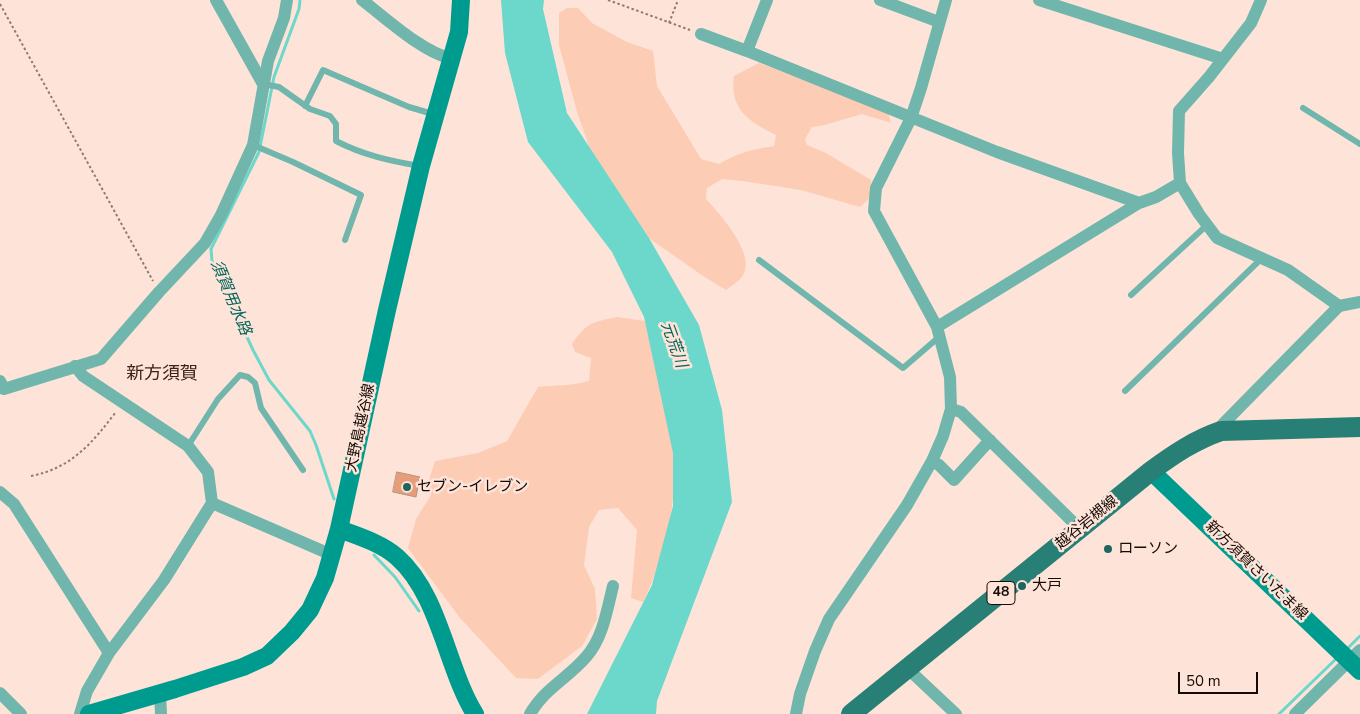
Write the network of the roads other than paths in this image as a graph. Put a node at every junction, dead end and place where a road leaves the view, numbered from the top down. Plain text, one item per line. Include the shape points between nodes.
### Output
1 (216, 0) edge
2 (287, 0) edge
3 (362, 0) edge
4 (461, 0) edge
5 (767, 0) edge
6 (880, 0) edge
7 (946, 0) edge
8 (1039, 0) edge
9 (1260, 0) edge
10 (939, 22) junction
11 (701, 34) road end
12 (747, 51) junction
13 (452, 59) junction
14 (1223, 59) junction
15 (266, 85) junction
16 (305, 106) junction
17 (1303, 108) dead end
18 (436, 115) junction
19 (911, 118) junction
20 (1360, 144) edge
21 (258, 148) junction
22 (421, 166) junction
23 (1180, 183) junction
24 (1139, 203) junction
25 (1208, 225) junction
26 (345, 240) dead end
27 (1262, 258) junction
28 (759, 260) dead end
29 (1131, 295) dead end
30 (1360, 303) edge
31 (1339, 306) junction
32 (938, 332) junction
33 (75, 366) junction
34 (1, 387) edge
35 (1125, 391) dead end
36 (951, 408) junction
37 (1360, 427) edge
38 (1221, 431) junction
39 (990, 440) junction
40 (188, 446) junction
41 (932, 462) junction
42 (303, 470) dead end
43 (1151, 471) junction
44 (0, 492) edge
45 (212, 503) junction
46 (339, 528) junction
47 (1080, 529) junction
48 (332, 555) junction
49 (613, 586) dead end
50 (109, 653) junction
51 (1356, 660) edge
52 (907, 668) junction
53 (0, 693) edge
54 (160, 693) junction
55 (21, 714) edge
56 (80, 714) edge
57 (89, 714) edge
58 (160, 714) edge
59 (475, 714) edge
60 (530, 714) edge
61 (796, 714) edge
62 (851, 714) edge
63 (956, 714) edge
64 (1295, 714) edge

1 - 15 street
2 - 15 street via 268,61
3 - 13 street via 423,45
4 - 13 main road, 大野島越谷線 via 459,32
5 - 12 street
6 - 10 street
7 - 10 street
8 - 14 street
9 - 14 street via 1251,23
10 - 19 street
11 - 12 street
12 - 19 street
13 - 18 main road, 大野島越谷線
14 - 23 street via 1179,111
15 - 16 lane via 279,86
15 - 21 street
16 - 18 lane via 323,70 409,107
16 - 22 lane via 330,116 336,124 336,141 351,149 384,160
17 - 20 lane
18 - 22 main road, 大野島越谷線
19 - 24 street
19 - 32 street via 876,188 874,211
21 - 26 lane via 361,195
21 - 33 street via 205,243 101,359
22 - 46 main road, 大野島越谷線
23 - 24 street
23 - 25 street
24 - 32 street
25 - 27 street via 1218,238
25 - 29 lane
27 - 31 street via 1288,270
27 - 35 lane
28 - 32 lane via 903,368
30 - 31 street
31 - 38 street via 1224,424
32 - 36 street via 950,377
33 - 34 street
33 - 40 street via 83,376
36 - 39 street via 962,412
36 - 41 street
37 - 38 main road, 越谷岩槻線 / 48
38 - 43 main road, 越谷岩槻線 / 48 via 1188,445
39 - 41 street via 954,480 940,465
39 - 47 street
40 - 42 lane via 218,399 240,375 255,383 261,408
40 - 45 street via 208,472
41 - 61 street via 907,505 829,619 803,685
43 - 47 main road, 越谷岩槻線 / 48
43 - 51 main road, 新方須賀さいたま線
44 - 50 street via 14,504
45 - 48 street
45 - 50 street via 164,580
46 - 48 main road, 大野島越谷線
46 - 59 main road via 383,547 411,571 424,592
47 - 52 main road, 越谷岩槻線 / 48
48 - 54 main road, 大野島越谷線 via 310,610 267,656 243,667
49 - 60 street via 600,636 587,657 538,700
50 - 56 street via 87,691
51 - 64 street
52 - 62 main road, 越谷岩槻線 / 48
52 - 63 street
53 - 55 street
54 - 57 main road, 大野島越谷線
54 - 58 street

